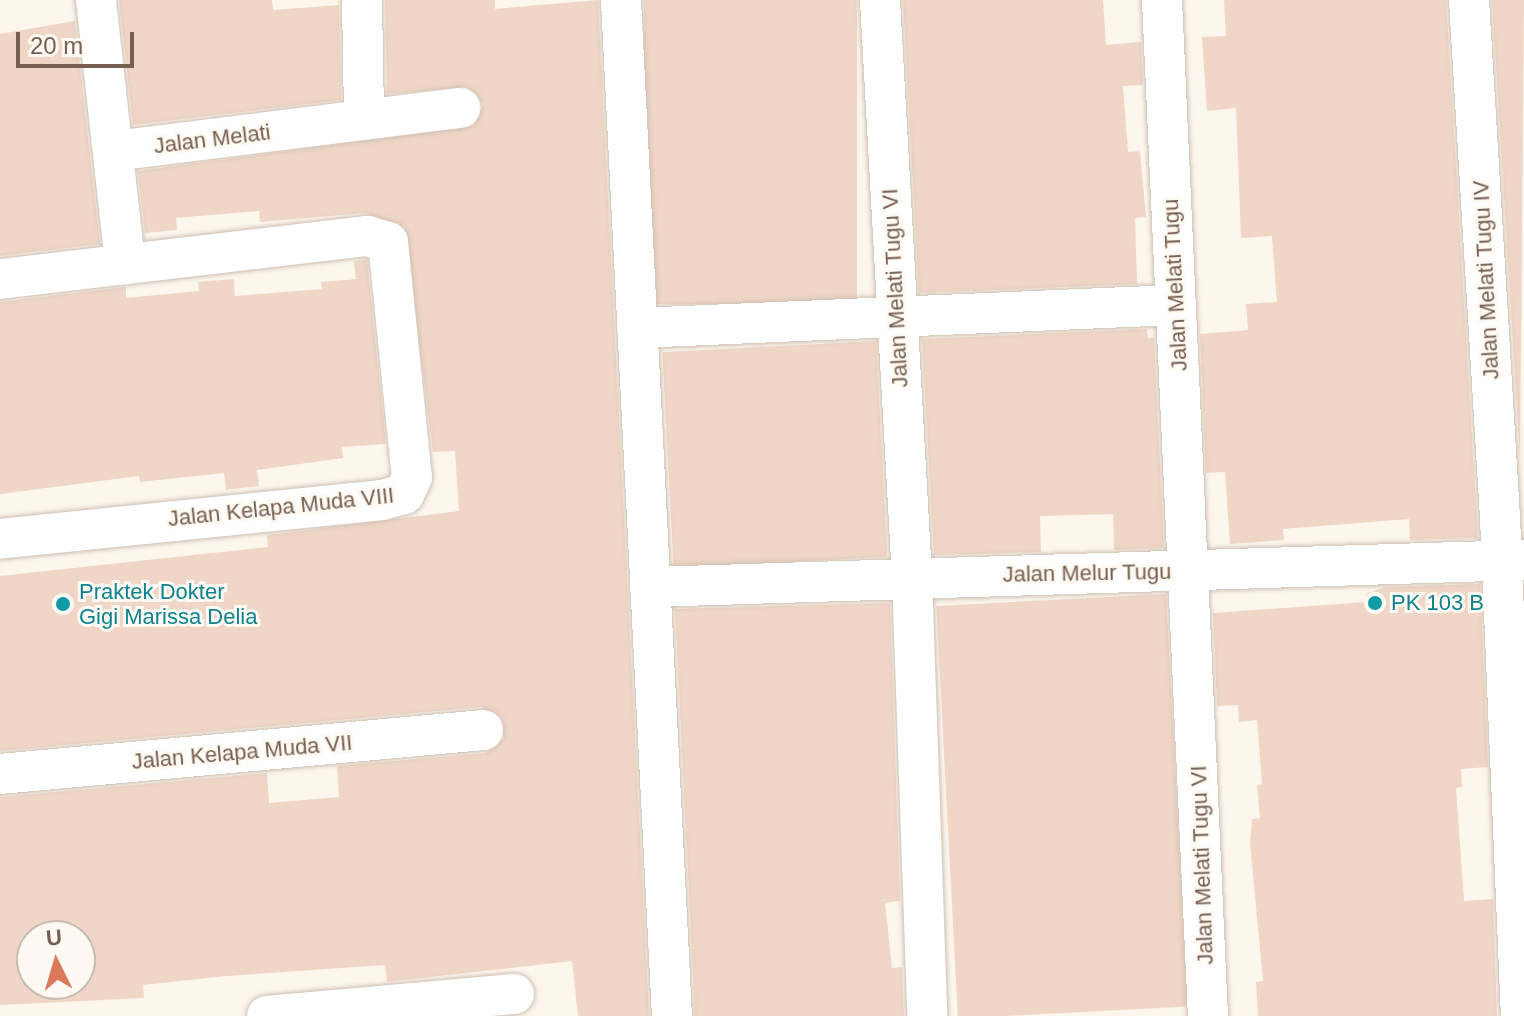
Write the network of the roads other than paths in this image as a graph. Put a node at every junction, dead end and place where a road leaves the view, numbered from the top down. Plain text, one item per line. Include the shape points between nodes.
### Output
1 (96, 0) edge
2 (362, 0) edge
3 (621, 0) edge
4 (880, 0) edge
5 (1162, 0) edge
6 (1469, 0) edge
7 (460, 108) dead end
8 (364, 120) junction
9 (114, 151) junction
10 (125, 264) junction
11 (0, 279) edge
12 (1175, 305) junction
13 (897, 317) junction
14 (637, 328) junction
15 (0, 539) edge
16 (1512, 560) edge
17 (1190, 570) junction
18 (912, 577) junction
19 (650, 587) junction
20 (483, 730) dead end
21 (0, 774) edge
22 (514, 994) dead end
23 (267, 1016) edge
24 (672, 1016) edge
25 (927, 1016) edge
26 (1208, 1016) edge
27 (1521, 1016) edge

1 - 9 street
2 - 8 street
3 - 14 street
4 - 13 street, Jalan Melati Tugu VI
5 - 12 street, Jalan Melati Tugu
6 - 16 street, Jalan Melati Tugu IV
7 - 8 street, Jalan Melati
8 - 9 street, Jalan Melati
9 - 10 street
10 - 11 street
10 - 15 street, Jalan Kelapa Muda VIII via 367,236 388,242 412,477 404,494
12 - 13 street
12 - 17 street, Jalan Melati Tugu
13 - 14 street
13 - 18 street, Jalan Melati Tugu VI
14 - 19 street
16 - 17 street, Jalan Melur Tugu
16 - 27 street, Jalan Melati Tugu IV
17 - 18 street, Jalan Melur Tugu
17 - 26 street, Jalan Melati Tugu VI
18 - 19 street, Jalan Melur Tugu
18 - 25 street, Jalan Melati Tugu VI
19 - 24 street
20 - 21 street, Jalan Kelapa Muda VII
22 - 23 street

